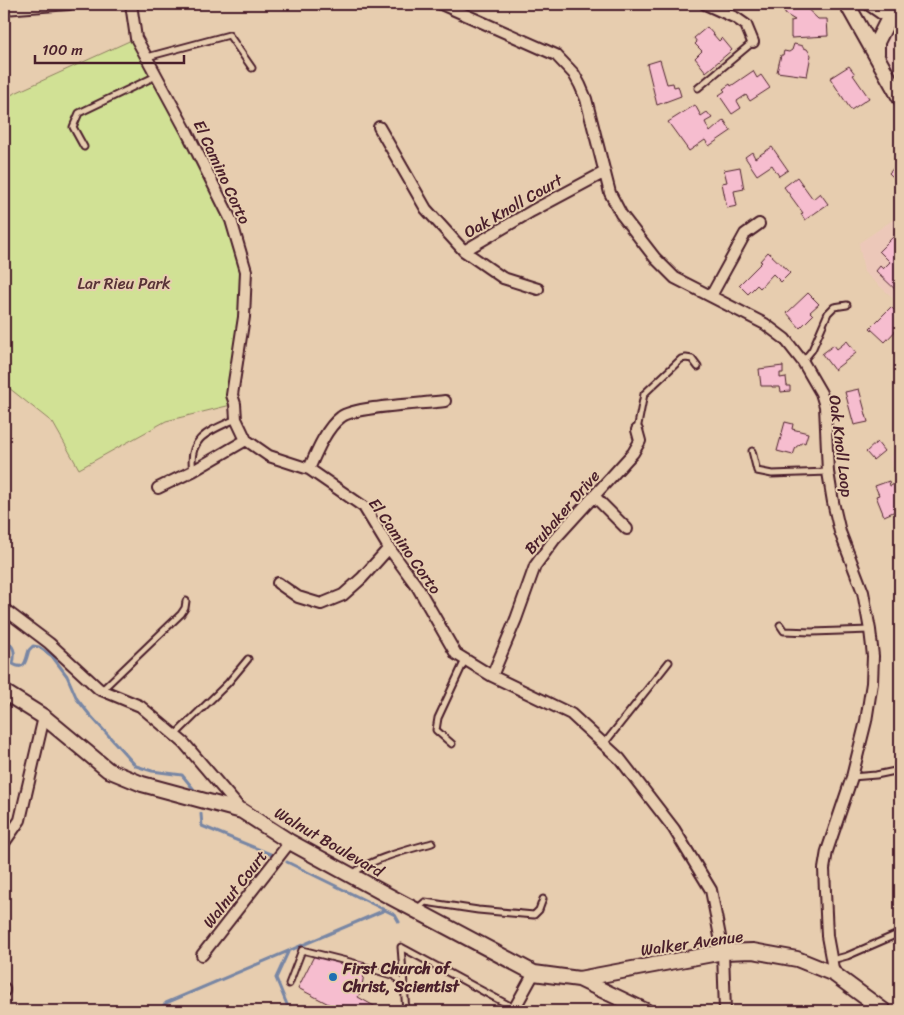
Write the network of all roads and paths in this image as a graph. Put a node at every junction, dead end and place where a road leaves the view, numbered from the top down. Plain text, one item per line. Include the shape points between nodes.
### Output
1 (69, 4) edge
2 (131, 4) edge
3 (441, 4) edge
4 (705, 4) edge
5 (847, 4) edge
6 (871, 4) edge
7 (898, 4) edge
8 (4, 9) edge
9 (895, 21) edge
10 (753, 42) joint
11 (877, 54) junction
12 (147, 57) junction
13 (252, 68) dead end
14 (157, 76) junction
15 (698, 88) dead end
16 (900, 98) edge
17 (379, 127) dead end
18 (84, 147) dead end
19 (603, 173) junction
20 (759, 224) dead end
21 (464, 251) junction
22 (538, 289) dead end
23 (711, 296) junction
24 (847, 305) dead end
25 (803, 362) junction
26 (698, 367) dead end
27 (445, 401) dead end
28 (236, 419) junction
29 (637, 430) joint
30 (246, 440) junction
31 (752, 451) dead end
32 (309, 470) junction
33 (193, 471) junction
34 (828, 472) junction
35 (158, 488) dead end
36 (595, 496) junction
37 (627, 529) dead end
38 (389, 548) junction
39 (278, 583) dead end
40 (186, 601) dead end
41 (4, 608) edge
42 (780, 625) dead end
43 (870, 630) junction
44 (248, 660) dead end
45 (465, 660) junction
46 (669, 662) dead end
47 (492, 676) junction
48 (102, 690) junction
49 (4, 692) edge
50 (44, 717) junction
51 (175, 735) junction
52 (452, 744) dead end
53 (604, 744) junction
54 (900, 770) edge
55 (852, 777) junction
56 (242, 811) junction
57 (290, 842) junction
58 (4, 843) edge
59 (432, 843) dead end
60 (352, 876) junction
61 (542, 899) dead end
62 (415, 910) junction
63 (900, 933) edge
64 (723, 952) junction
65 (202, 955) dead end
66 (831, 960) junction
67 (354, 962) dead end
68 (365, 967) dead end
69 (534, 973) junction
70 (834, 974) junction
71 (579, 979) junction
72 (289, 984) dead end
73 (404, 988) junction
74 (514, 1010) edge
75 (406, 1011) edge
76 (646, 1011) edge
77 (725, 1011) edge
78 (884, 1011) edge

1 - 8 street
2 - 12 street, El Camino Corto via 136,38
3 - 19 street, Oak Knoll Loop via 565,63 586,99
4 - 10 street via 736,18 746,26
5 - 11 street
6 - 9 street
7 - 9 street
9 - 11 street via 877,42
10 - 15 lane
11 - 16 street
12 - 13 lane via 228,35
12 - 14 street, El Camino Corto
14 - 18 lane via 79,113 74,128
14 - 28 street, El Camino Corto via 231,220 246,272 244,318 232,395
17 - 21 street, Oak Knoll Court via 426,209
19 - 21 street, Oak Knoll Court
19 - 23 street, Oak Knoll Loop via 621,214 654,258 675,278
20 - 23 street via 745,234
21 - 22 street via 503,278
23 - 25 street, Oak Knoll Loop via 765,324 784,339
24 - 25 lane via 834,307 828,313 812,350
25 - 34 street, Oak Knoll Loop via 825,406
26 - 29 lane via 692,359 681,360 644,394
27 - 32 street via 369,408 342,416 321,441
28 - 30 street, El Camino Corto
28 - 33 lane via 204,434 191,459
29 - 36 street, Brubaker Drive via 640,441 633,453
30 - 32 street, El Camino Corto via 269,456
30 - 33 street
31 - 34 lane via 757,471 772,474
32 - 38 street, El Camino Corto via 364,507
33 - 35 street
34 - 43 street, Oak Knoll Loop via 840,532 862,592
36 - 37 street
36 - 47 street, Brubaker Drive via 535,566
38 - 39 street via 343,595 321,604 298,597
38 - 45 street, El Camino Corto via 418,588 456,654
40 - 48 lane via 181,614
41 - 48 street via 50,642
42 - 43 lane via 784,631
43 - 55 street, Oak Knoll Loop via 872,683
44 - 51 lane
45 - 47 street, El Camino Corto
45 - 52 lane via 438,718 436,730
46 - 53 lane
47 - 53 street, El Camino Corto via 571,714
48 - 51 street via 140,706
49 - 50 street, Walnut Boulevard
50 - 56 street, Walnut Boulevard via 108,770 142,784
50 - 58 street via 20,820
51 - 56 street
53 - 64 street, El Camino Corto via 620,759 674,829 711,890
54 - 55 lane
55 - 66 street, Oak Knoll Loop via 824,869
56 - 57 street, Walnut Boulevard
57 - 60 street, Walnut Boulevard
57 - 65 street, Walnut Court
59 - 60 lane via 370,864
60 - 62 street, Walnut Boulevard
61 - 62 lane via 534,915 425,902
62 - 69 street, Walnut Boulevard
63 - 66 lane
64 - 70 street, Walker Avenue via 753,951 797,959
64 - 71 street, Walker Avenue
64 - 77 street, El Camino Corto
66 - 70 street, Oak Knoll Loop
67 - 72 lane via 302,950
68 - 73 lane via 395,976
69 - 71 street, Walnut Boulevard
69 - 74 street
70 - 78 street, Walker Avenue
71 - 76 street, Walnut Boulevard
73 - 74 lane via 402,947
73 - 75 lane

